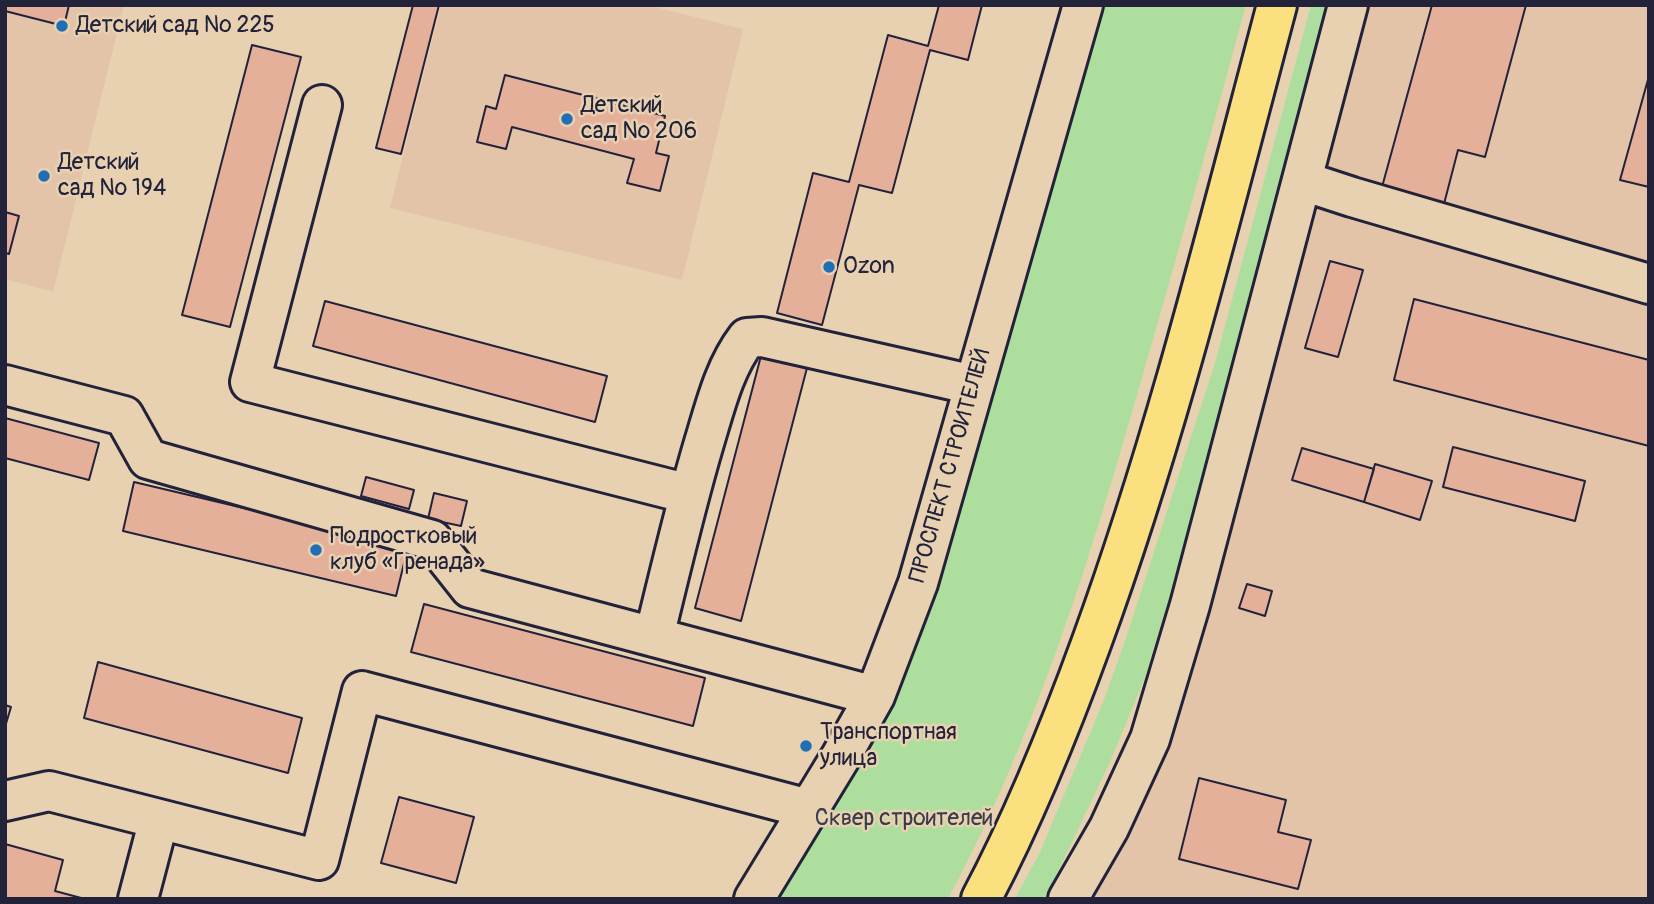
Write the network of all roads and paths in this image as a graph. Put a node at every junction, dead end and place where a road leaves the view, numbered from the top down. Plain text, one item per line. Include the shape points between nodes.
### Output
1 (1083, 5) edge
2 (1277, 5) edge
3 (1348, 5) edge
4 (322, 106) dead end
5 (1303, 180) junction
6 (1649, 284) edge
7 (5, 385) edge
8 (974, 385) junction
9 (689, 494) junction
10 (654, 637) junction
11 (875, 696) junction
12 (5, 780) edge
13 (49, 791) junction
14 (5, 801) edge
15 (809, 809) junction
16 (159, 819) junction
17 (138, 899) edge
18 (754, 899) edge
19 (981, 899) edge
20 (1068, 899) edge

1 - 8 street, ПРОСПЕКТ СТРОИТЕЛЕЙ
2 - 19 main road via 1173,396 1126,547 1067,710
3 - 5 street
4 - 9 street via 250,382
5 - 6 street
5 - 20 street via 1150,740 1109,828
7 - 10 street via 124,416 148,459 432,540 470,588
8 - 9 street via 762,337 747,338 733,357
8 - 11 street, ПРОСПЕКТ СТРОИТЕЛЕЙ via 918,583
9 - 10 street
10 - 11 street
11 - 15 street, ПРОСПЕКТ СТРОИТЕЛЕЙ
12 - 13 street
13 - 14 street
13 - 16 street
15 - 16 street via 362,691 318,860
15 - 18 street, ПРОСПЕКТ СТРОИТЕЛЕЙ
16 - 17 street

